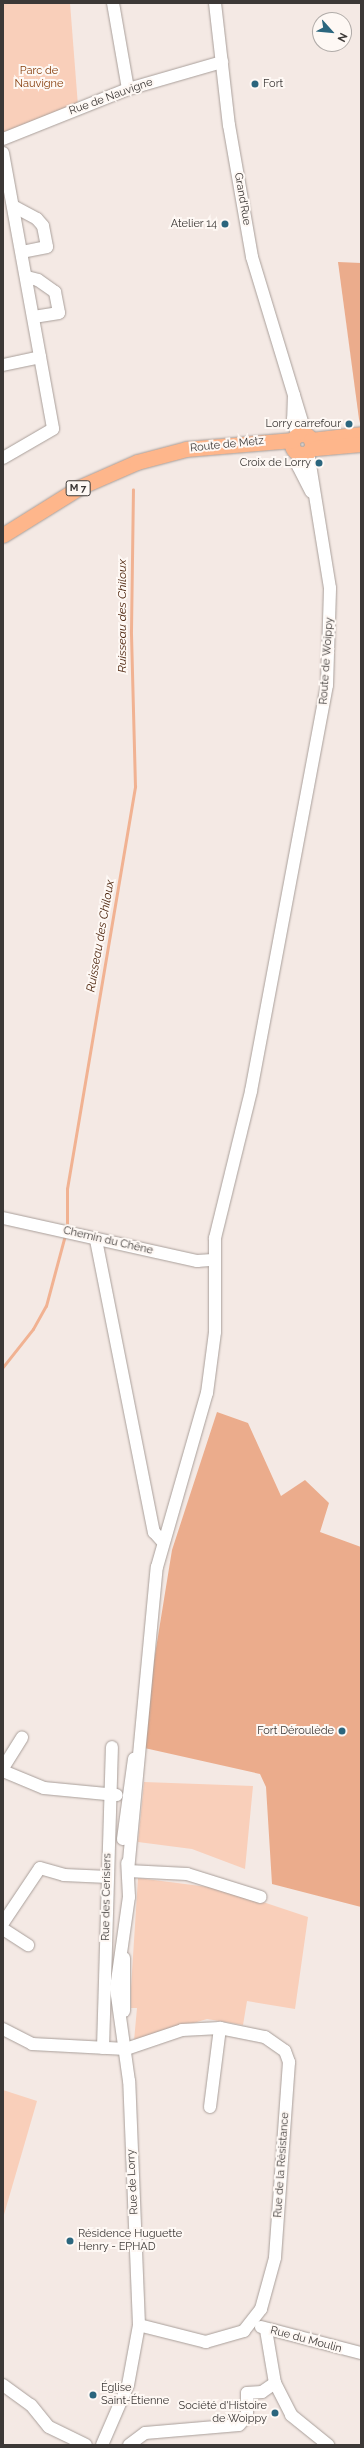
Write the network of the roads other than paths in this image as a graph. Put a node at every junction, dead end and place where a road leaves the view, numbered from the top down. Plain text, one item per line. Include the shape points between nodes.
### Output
1 (113, 3) edge
2 (215, 3) edge
3 (222, 62) junction
4 (128, 89) junction
5 (3, 139) edge
6 (3, 153) edge
7 (5, 178) edge
8 (13, 206) junction
9 (22, 252) junction
10 (27, 277) junction
11 (35, 317) junction
12 (40, 358) junction
13 (3, 365) edge
14 (294, 390) junction
15 (361, 434) edge
16 (302, 444) junction
17 (361, 444) edge
18 (3, 458) edge
19 (3, 535) edge
20 (3, 1218) edge
21 (96, 1240) junction
22 (213, 1260) junction
23 (163, 1542) junction
24 (22, 1738) dead end
25 (112, 1747) dead end
26 (3, 1769) edge
27 (109, 1794) junction
28 (130, 1797) junction
29 (128, 1871) junction
30 (108, 1877) junction
31 (262, 1897) dead end
32 (3, 1923) edge
33 (3, 1929) edge
34 (28, 1945) dead end
35 (220, 2028) junction
36 (3, 2029) edge
37 (103, 2048) junction
38 (126, 2049) junction
39 (210, 2107) dead end
40 (254, 2322) junction
41 (139, 2325) junction
42 (266, 2330) junction
43 (361, 2354) edge
44 (275, 2383) junction
45 (3, 2385) edge
46 (86, 2445) edge
47 (102, 2445) edge
48 (129, 2445) edge
49 (328, 2445) edge

1 - 4 street
2 - 3 street, Grand'Rue
3 - 4 street, Rue de Nauvigne
3 - 14 street, Grand'Rue via 252,257
4 - 5 street, Rue de Nauvigne
6 - 7 street
7 - 8 street
8 - 9 street
8 - 9 street via 37,218 44,226 47,247
9 - 10 street
10 - 11 street
10 - 11 street via 38,280 55,292 59,313
11 - 12 street
12 - 13 street
12 - 18 street via 53,429
14 - 16 street, Grand'Rue
14 - 16 street, Grand'Rue via 293,419
15 - 16 main road, Route de Metz / M 7
16 - 17 main road, Route de Metz / M 7
16 - 19 main road, Route de Metz / M 7 via 161,457 110,472 80,487
16 - 22 street, Route de Woippy via 298,466 314,498 330,588 330,631 320,728 251,1091 222,1204
20 - 21 street, Chemin du Chêne
21 - 22 street, Chemin du Chêne via 197,1261
21 - 23 street via 154,1532
22 - 23 street, Rue de Lorry via 213,1362 189,1460
23 - 28 street, Rue de Lorry via 157,1567 140,1747
24 - 26 street
25 - 27 street, Rue des Cerisiers
26 - 27 street via 44,1788
27 - 28 street
27 - 30 street, Rue des Cerisiers
28 - 29 street, Rue de Lorry
29 - 31 street via 189,1874
29 - 38 street, Rue de Lorry via 125,1931
30 - 32 street via 64,1875 40,1868
30 - 37 street, Rue des Cerisiers
33 - 34 street
35 - 38 street, Rue de la Résistance via 182,2030
35 - 39 street
35 - 40 street, Rue de la Résistance via 279,2043 289,2062 275,2258 267,2294
36 - 37 street via 32,2044
37 - 38 street
38 - 41 street, Rue de Lorry
40 - 41 street via 244,2331 206,2342
40 - 42 street, Rue du Moulin
41 - 47 street, Rue de Lorry via 128,2385
42 - 43 street, Rue du Moulin
42 - 44 street
44 - 48 street via 262,2392 247,2393 246,2416 239,2425 145,2433
44 - 49 street via 290,2415
45 - 46 street via 31,2405 50,2427

